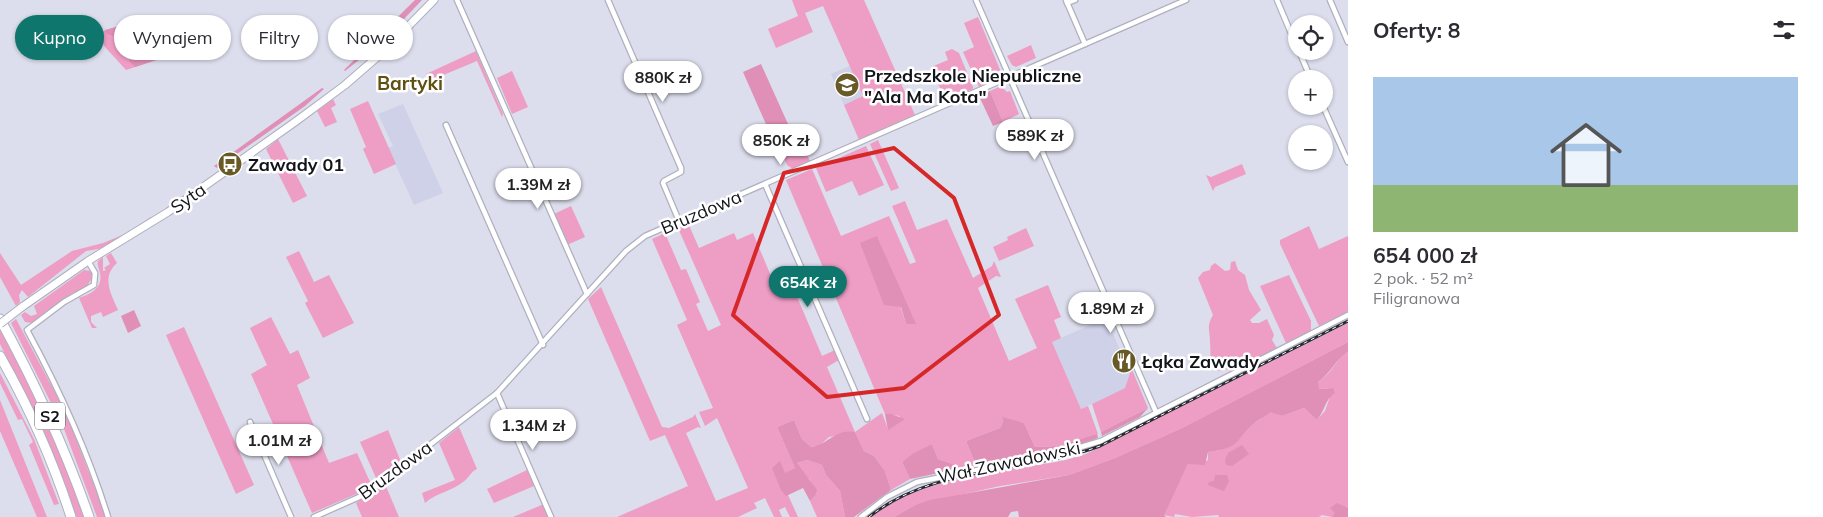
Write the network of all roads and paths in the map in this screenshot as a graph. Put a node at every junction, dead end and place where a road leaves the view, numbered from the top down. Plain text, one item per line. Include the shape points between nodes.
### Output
1 (434, 0) edge
2 (457, 0) edge
3 (608, 0) edge
4 (976, 0) edge
5 (1075, 0) edge
6 (1170, 0) edge
7 (1186, 0) edge
8 (1277, 0) edge
9 (1330, 0) edge
10 (1066, 2) edge
11 (1172, 6) junction
12 (1288, 26) edge
13 (1348, 42) edge
14 (1085, 44) junction
15 (1009, 77) junction
16 (1327, 115) edge
17 (446, 125) dead end
18 (1348, 162) edge
19 (764, 184) junction
20 (679, 221) junction
21 (88, 261) junction
22 (587, 294) junction
23 (1348, 315) edge
24 (0, 319) edge
25 (0, 324) edge
26 (543, 345) junction
27 (0, 356) edge
28 (497, 393) junction
29 (1156, 412) junction
30 (867, 419) dead end
31 (250, 422) dead end
32 (72, 517) edge
33 (89, 517) edge
34 (108, 517) edge
35 (291, 517) edge
36 (314, 517) edge
37 (551, 517) edge
38 (861, 517) edge

1 - 21 street, Syta via 345,85 168,212
2 - 22 street
3 - 20 street via 681,168 681,172 663,183
4 - 15 street
5 - 10 street
6 - 11 street
7 - 11 street, Bruzdowa
8 - 12 street
9 - 13 street
10 - 14 street
11 - 14 street, Bruzdowa
14 - 15 street, Bruzdowa
15 - 19 street, Bruzdowa
15 - 29 street
16 - 18 street
17 - 26 street
19 - 20 street, Bruzdowa
19 - 30 street
20 - 22 street, Bruzdowa via 640,239
21 - 25 street, Syta, bridge
21 - 34 street via 95,273 94,285 64,302 27,330 70,414
22 - 26 street, Bruzdowa
23 - 29 street, Wał Zawadowski
24 - 33 highway, S2 via 41,397
26 - 28 street, Bruzdowa
27 - 32 highway, S2 via 34,422
28 - 36 street, Bruzdowa via 366,494
28 - 37 street
29 - 38 street, Wał Zawadowski via 1075,450 917,482 887,497
31 - 35 street

